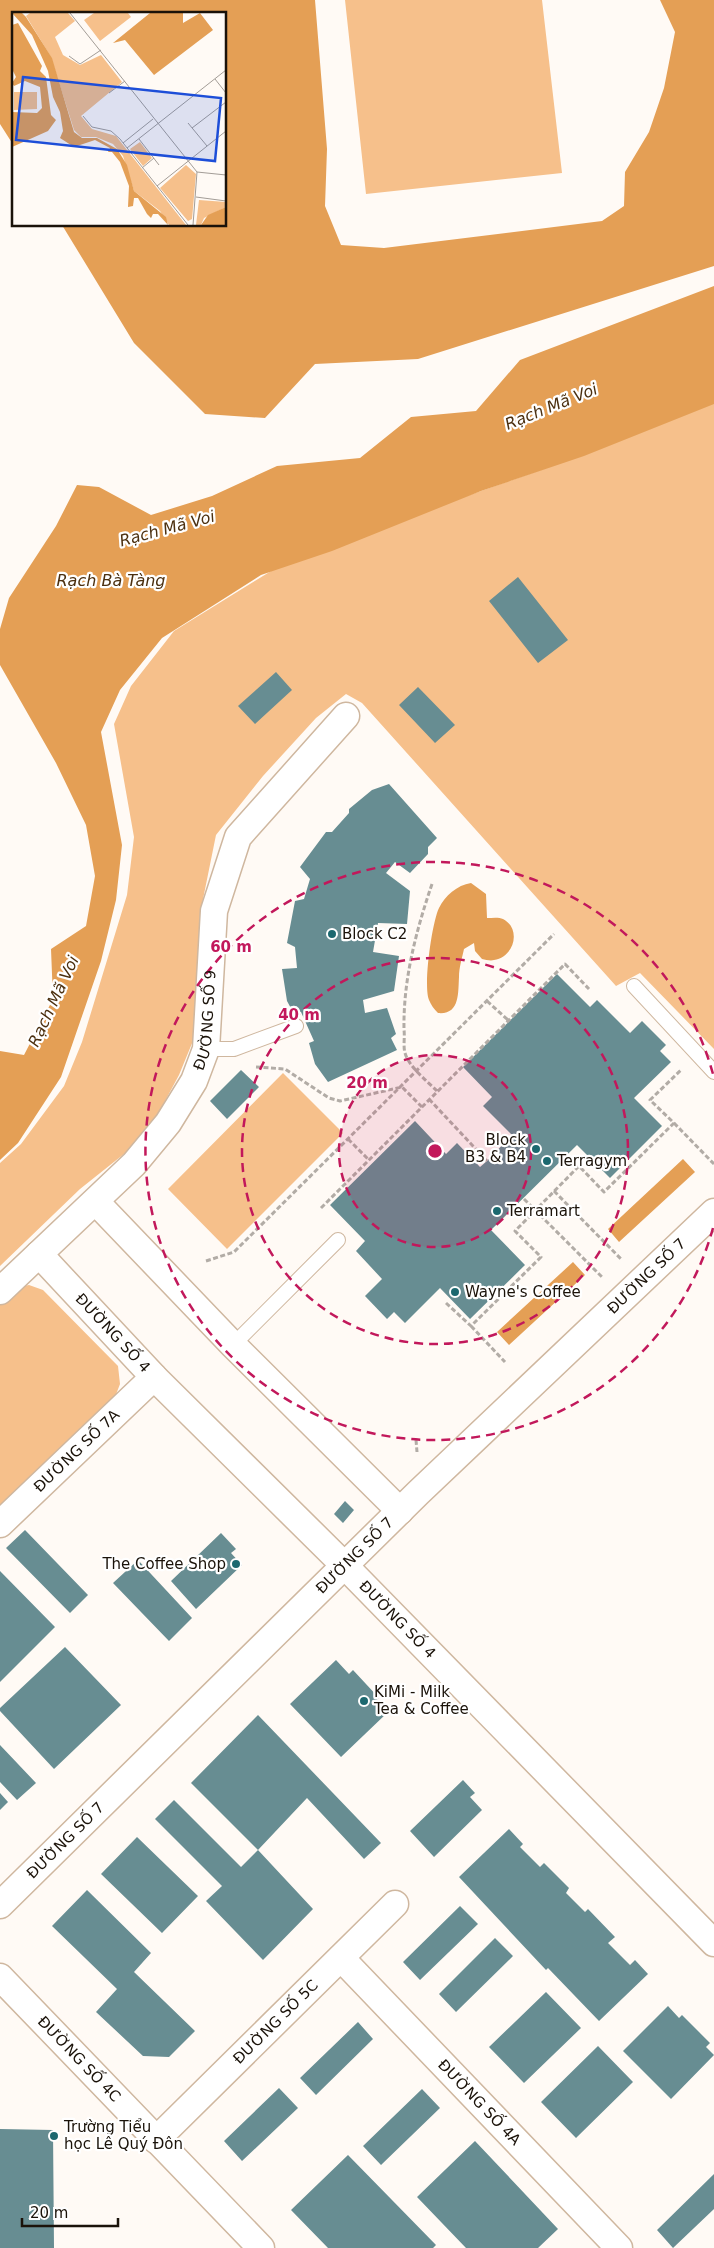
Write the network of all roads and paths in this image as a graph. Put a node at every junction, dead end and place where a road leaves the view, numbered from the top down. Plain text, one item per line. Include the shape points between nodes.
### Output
1 (346, 716) dead end
2 (432, 884) dead end
3 (554, 934) dead end
4 (634, 986) dead end
5 (589, 989) dead end
6 (487, 1001) junction
7 (508, 1020) junction
8 (296, 1026) dead end
9 (206, 1049) junction
10 (685, 1066) dead end
11 (247, 1068) dead end
12 (418, 1072) junction
13 (714, 1072) edge
14 (402, 1087) junction
15 (437, 1091) junction
16 (429, 1099) junction
17 (422, 1107) junction
18 (674, 1123) junction
19 (348, 1139) junction
20 (369, 1160) junction
21 (488, 1160) dead end
22 (714, 1164) edge
23 (554, 1191) junction
24 (524, 1198) dead end
25 (96, 1202) junction
26 (321, 1208) dead end
27 (536, 1210) junction
28 (714, 1212) edge
29 (338, 1240) dead end
30 (38, 1254) junction
31 (206, 1261) dead end
32 (641, 1281) junction
33 (0, 1290) edge
34 (622, 1299) junction
35 (446, 1302) dead end
36 (471, 1326) junction
37 (233, 1344) junction
38 (505, 1362) dead end
39 (154, 1377) junction
40 (400, 1511) junction
41 (0, 1524) edge
42 (345, 1566) junction
43 (395, 1904) dead end
44 (0, 1905) edge
45 (714, 1943) edge
46 (340, 1958) junction
47 (0, 1977) edge
48 (156, 2140) junction
49 (261, 2248) edge
50 (619, 2248) edge

1 - 9 street, ĐƯỜNG SỐ 9 via 238,837 214,911
2 - 12 path via 417,926 404,1016 405,1054
3 - 6 path
4 - 13 lane
5 - 7 path via 565,964
6 - 7 path
6 - 12 path
7 - 15 path
8 - 9 lane via 234,1049
9 - 25 street, ĐƯỜNG SỐ 9 via 194,1081 168,1123
10 - 18 path via 650,1100
11 - 14 path via 285,1069 329,1098 340,1101
12 - 14 path
12 - 15 path
14 - 17 path
14 - 19 path
15 - 16 path
16 - 17 path
16 - 21 path
17 - 20 path
18 - 22 path
18 - 23 path via 604,1192 579,1166
19 - 20 path
19 - 31 path via 234,1252
20 - 26 path
23 - 27 path
23 - 32 path
24 - 27 path
25 - 30 street, ĐƯỜNG SỐ 9
25 - 37 street
27 - 34 path
27 - 36 path via 515,1231 541,1257
28 - 32 street, ĐƯỜNG SỐ 7
29 - 37 lane
30 - 33 street, ĐƯỜNG SỐ 9
30 - 39 street, ĐƯỜNG SỐ 4
32 - 34 street, ĐƯỜNG SỐ 7
34 - 40 street, ĐƯỜNG SỐ 7
35 - 36 path
36 - 38 path
37 - 40 street
39 - 41 street, ĐƯỜNG SỐ 7A
39 - 42 street, ĐƯỜNG SỐ 4
40 - 42 street, ĐƯỜNG SỐ 7
42 - 44 street, ĐƯỜNG SỐ 7
42 - 45 street, ĐƯỜNG SỐ 4
43 - 46 street, ĐƯỜNG SỐ 5C
46 - 48 street, ĐƯỜNG SỐ 5C
46 - 50 street, ĐƯỜNG SỐ 4A
47 - 48 street, ĐƯỜNG SỐ 4C
48 - 49 street, ĐƯỜNG SỐ 4C

